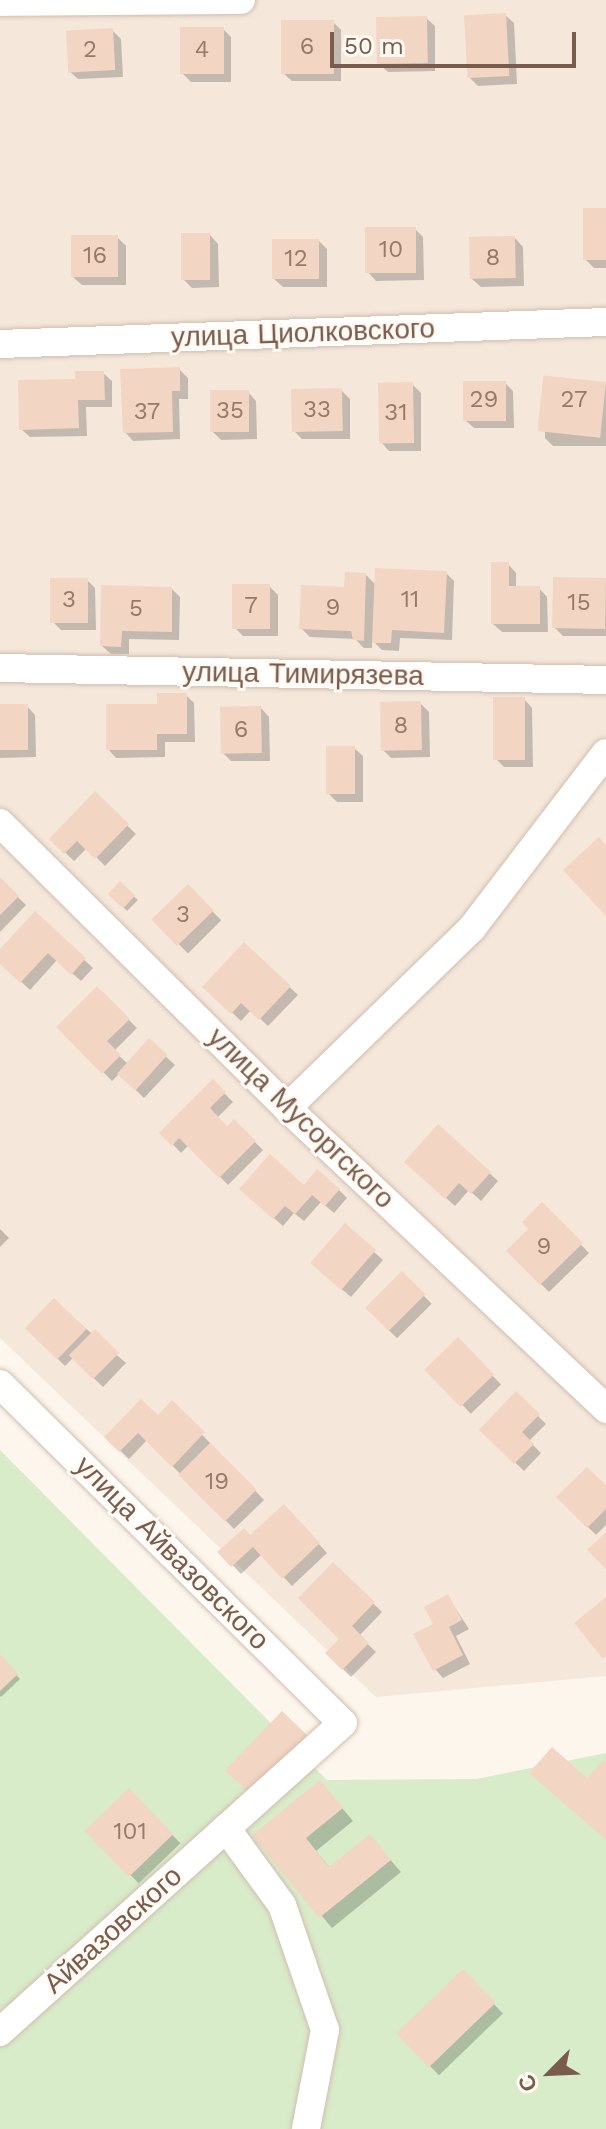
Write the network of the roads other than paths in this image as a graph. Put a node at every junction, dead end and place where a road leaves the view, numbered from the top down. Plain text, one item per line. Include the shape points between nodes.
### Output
1 (241, 0) edge
2 (0, 2) edge
3 (606, 322) edge
4 (0, 344) edge
5 (0, 668) edge
6 (606, 680) edge
7 (606, 753) edge
8 (0, 823) edge
9 (287, 1108) junction
10 (0, 1384) edge
11 (606, 1409) edge
12 (343, 1723) joint
13 (226, 1828) junction
14 (0, 2032) edge
15 (306, 2129) edge

1 - 2 street
3 - 4 street, улица Циолковского
5 - 6 street, улица Тимирязева
7 - 9 street via 472,928
8 - 9 street, улица Мусоргского
9 - 11 street, улица Мусоргского
10 - 12 street, улица Айвазовского
12 - 13 street, Айвазовского
13 - 14 street, Айвазовского
13 - 15 street via 282,1905 325,2030

